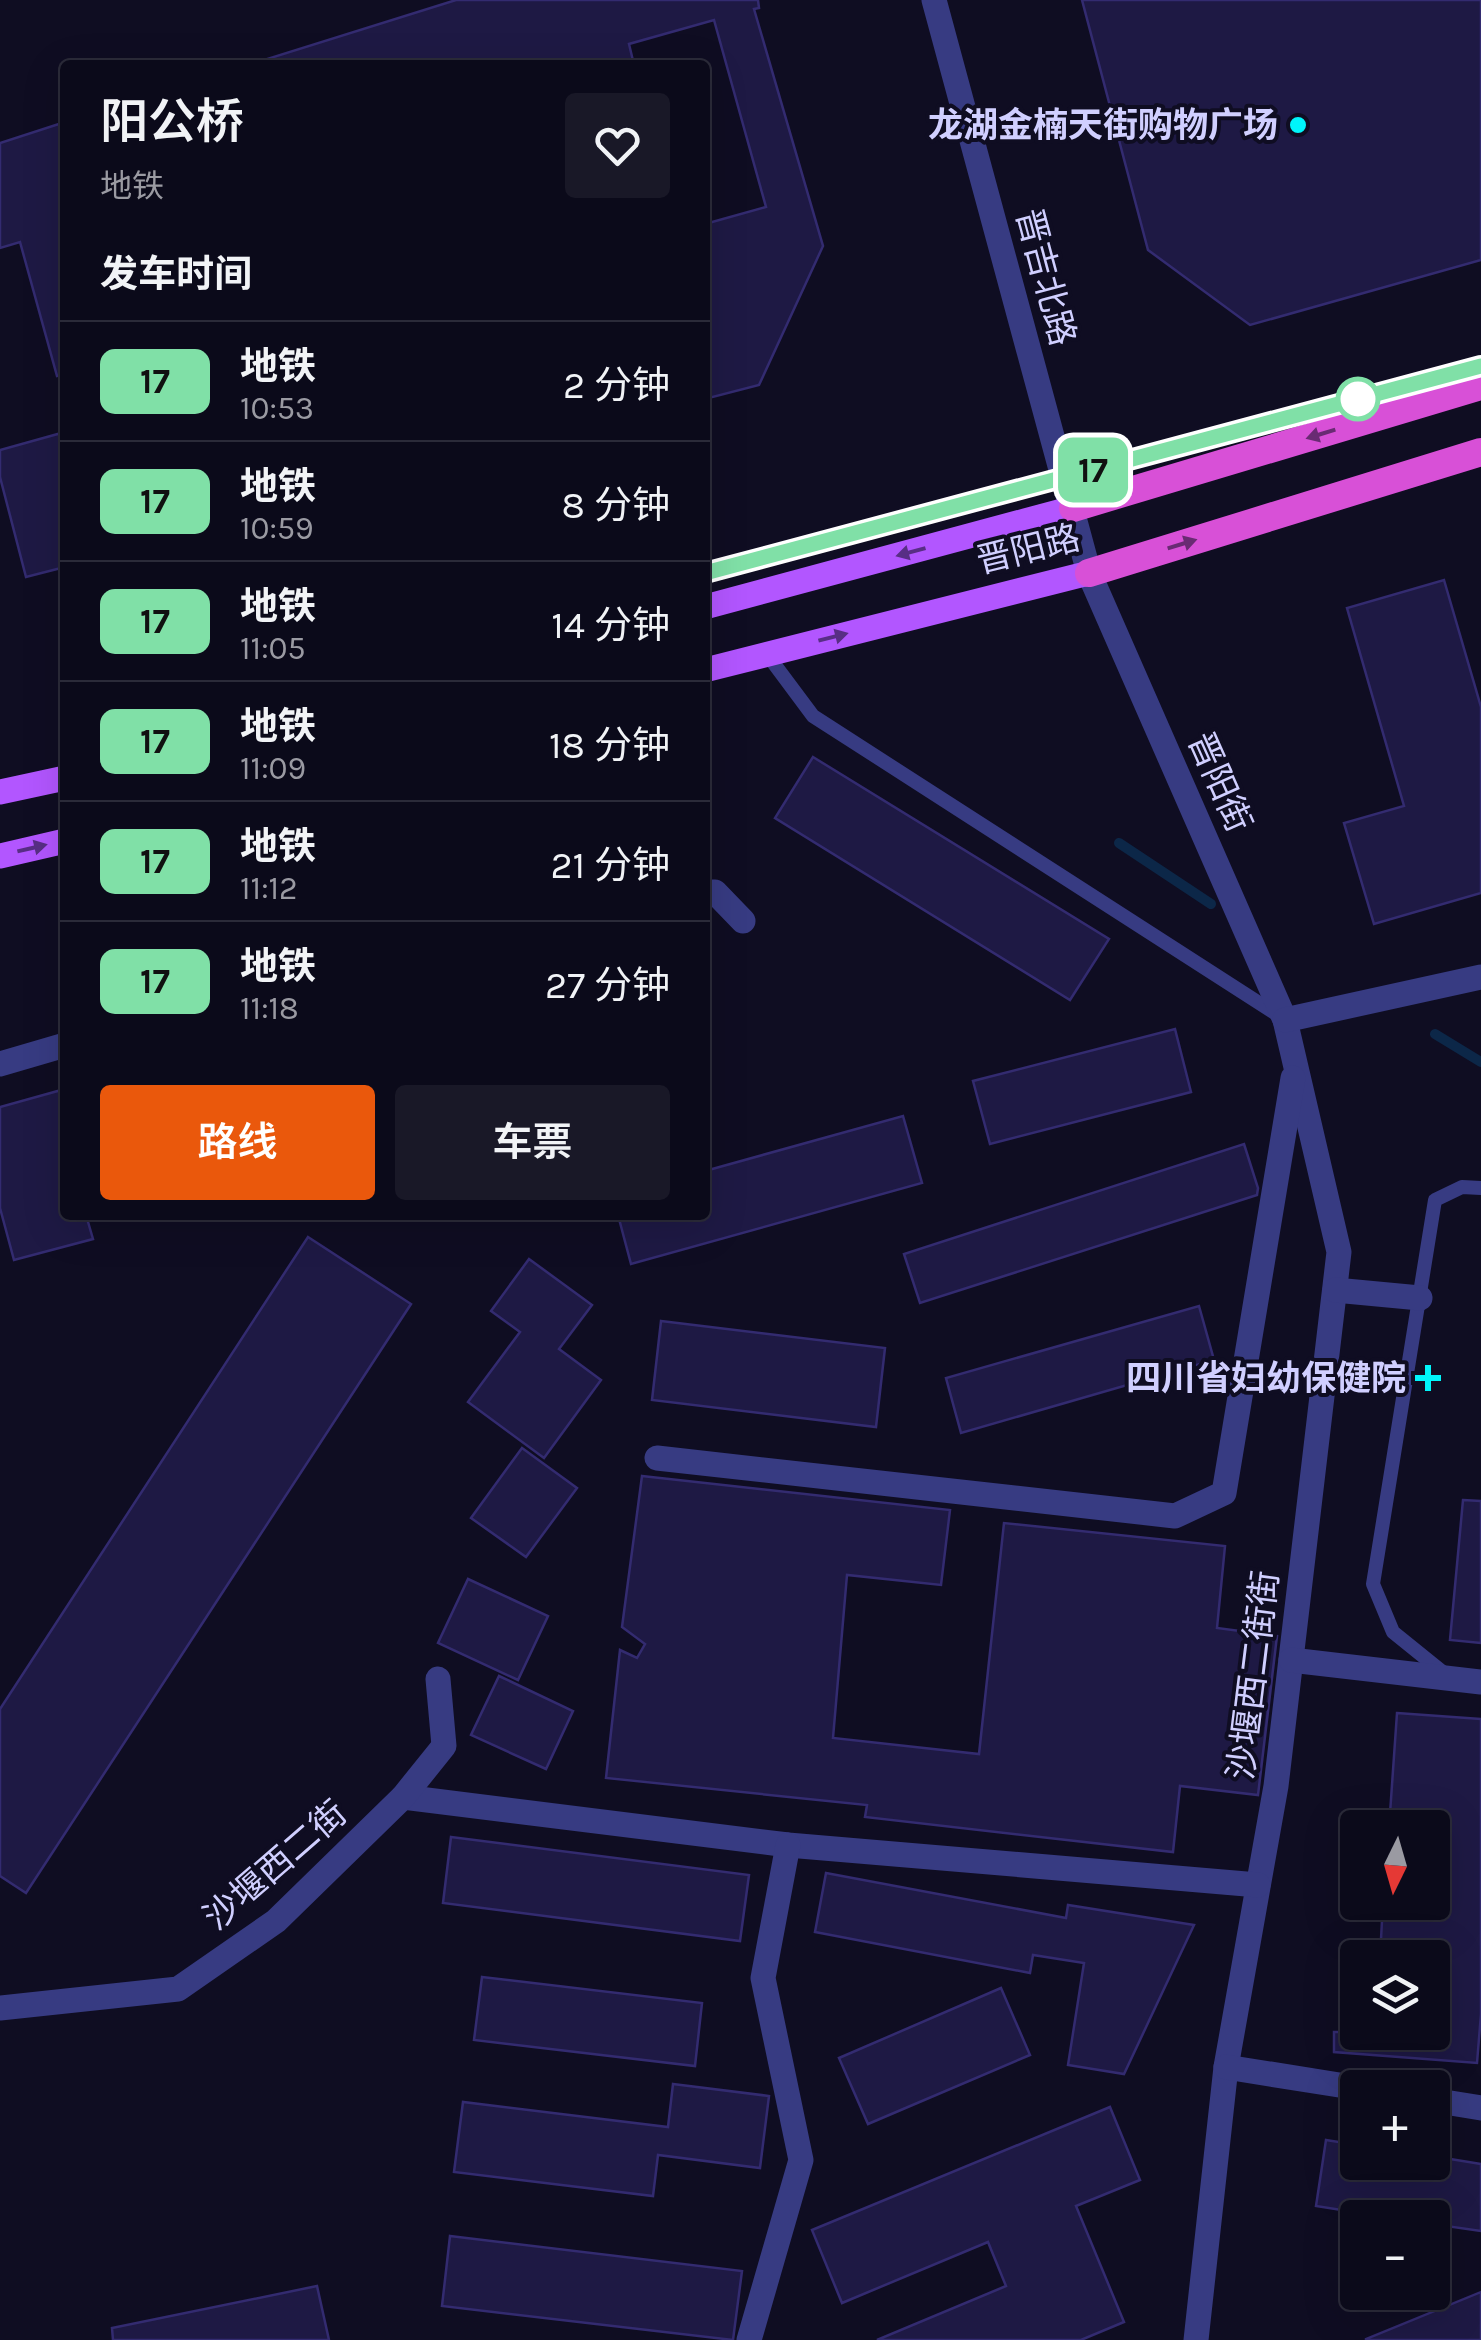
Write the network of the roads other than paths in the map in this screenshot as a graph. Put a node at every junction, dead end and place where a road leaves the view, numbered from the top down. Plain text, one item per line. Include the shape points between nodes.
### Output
1 (934, 0) edge
2 (1481, 386) edge
3 (1481, 452) edge
4 (1073, 508) junction
5 (1088, 572) junction
6 (710, 606) edge
7 (766, 654) junction
8 (710, 669) edge
9 (60, 779) edge
10 (0, 792) edge
11 (60, 842) edge
12 (0, 856) edge
13 (710, 892) edge
14 (743, 921) dead end
15 (1481, 977) edge
16 (1286, 1020) junction
17 (60, 1047) edge
18 (0, 1064) edge
19 (1296, 1064) junction
20 (1481, 1188) edge
21 (1335, 1290) junction
22 (1420, 1298) junction
23 (657, 1458) dead end
24 (1290, 1660) junction
25 (1450, 1678) junction
26 (438, 1679) dead end
27 (1481, 1682) edge
28 (403, 1797) junction
29 (788, 1845) junction
30 (1258, 1885) junction
31 (0, 2008) edge
32 (1226, 2067) junction
33 (1340, 2085) edge
34 (1450, 2103) edge
35 (1481, 2108) edge
36 (749, 2340) edge
37 (1196, 2340) edge

1 - 4 street, 晋吉北路
2 -> 4 highway, 晋阳路
5 -> 3 highway, 晋阳路
4 - 5 street, 晋吉北路
4 -> 6 main road, 晋阳路
7 -> 5 main road, 晋阳路
5 - 16 street, 晋阳街
7 - 8 main road, 晋阳路
7 - 16 lane via 813,716
9 - 10 main road
12 -> 11 main road
13 - 14 street
15 - 16 street
16 - 19 street, 沙堰西二街街
17 - 18 street
19 - 21 street, 沙堰西二街街 via 1339,1252
19 - 23 street via 1224,1493 1175,1516
20 - 22 lane via 1462,1186 1435,1200
21 - 22 street
21 - 24 street, 沙堰西二街街
22 - 25 lane via 1373,1584 1393,1632
24 - 25 street
24 - 30 street, 沙堰西二街街
25 - 27 street
26 - 28 street, 沙堰西二街 via 444,1746
28 - 29 street
28 - 31 street, 沙堰西二街 via 276,1921 178,1989
29 - 30 street
29 - 36 street via 764,1978 801,2160
30 - 32 street, 沙堰西二街街
32 - 33 street
32 - 37 street, 沙堰西二街街
34 - 35 street

